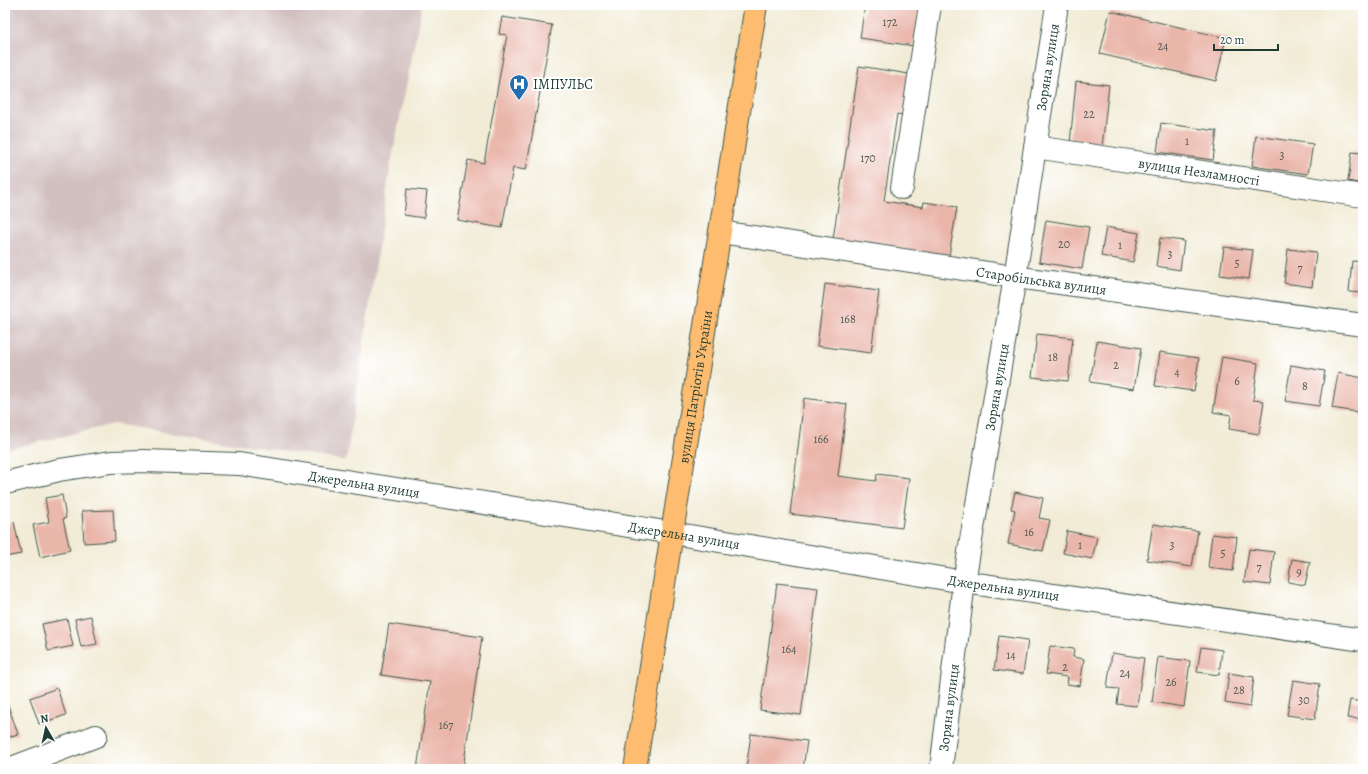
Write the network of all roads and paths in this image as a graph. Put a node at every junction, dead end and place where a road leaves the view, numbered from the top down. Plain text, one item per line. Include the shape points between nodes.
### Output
1 (756, 5) edge
2 (930, 5) edge
3 (1057, 5) edge
4 (1035, 147) junction
5 (902, 188) dead end
6 (1363, 196) edge
7 (720, 232) junction
8 (1015, 277) junction
9 (1363, 325) edge
10 (5, 483) edge
11 (672, 533) junction
12 (964, 582) junction
13 (1363, 640) edge
14 (96, 736) dead end
15 (9, 769) edge
16 (635, 769) edge
17 (941, 769) edge

1 - 7 main road, вулиця Патріотів України
2 - 5 street
3 - 4 street, Зоряна вулиця
4 - 6 street, вулиця Незламності
4 - 8 street, Зоряна вулиця
7 - 8 street, Старобільська вулиця
7 - 11 main road, вулиця Патріотів України
8 - 9 street, Старобільська вулиця
8 - 12 street, Зоряна вулиця
10 - 11 street, Джерельна вулиця via 59,470 111,462 239,464
11 - 12 street, Джерельна вулиця
11 - 16 main road, вулиця Патріотів України
12 - 13 street, Джерельна вулиця
12 - 17 street, Зоряна вулиця
14 - 15 street

